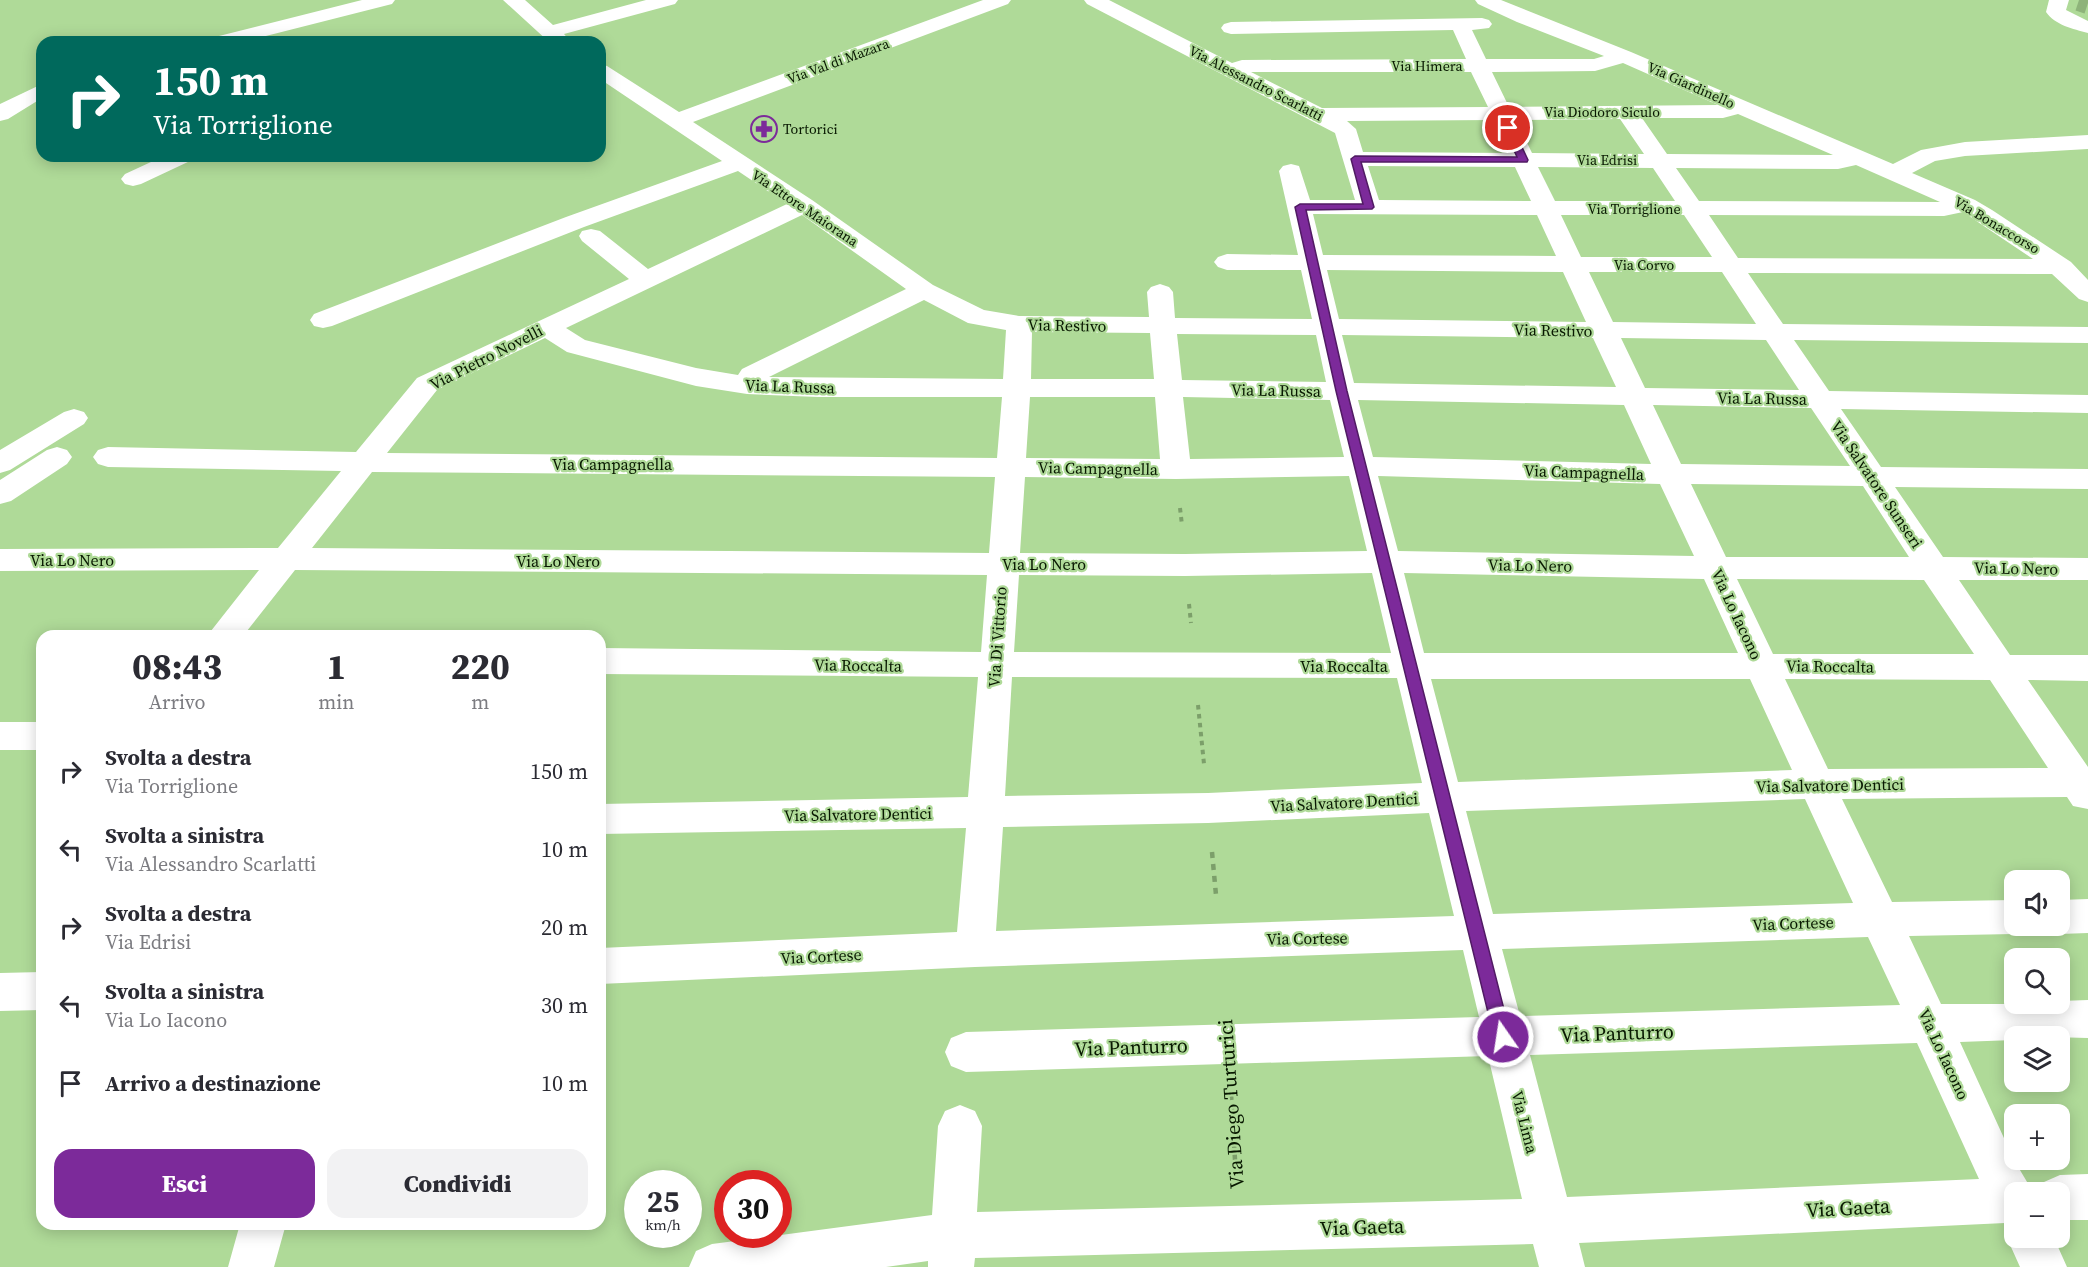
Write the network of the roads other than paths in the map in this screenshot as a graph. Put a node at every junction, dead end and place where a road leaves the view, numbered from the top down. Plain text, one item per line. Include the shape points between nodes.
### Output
1 (385, 0) edge
2 (513, 0) edge
3 (668, 0) edge
4 (1001, 0) edge
5 (1094, 0) edge
6 (1485, 0) edge
7 (2059, 0) edge
8 (1136, 4) dead end
9 (319, 8) edge
10 (1114, 11) junction
11 (1524, 18) junction
12 (1460, 25) junction
13 (2088, 27) edge
14 (1231, 28) dead end
15 (236, 36) edge
16 (554, 36) edge
17 (558, 36) edge
18 (1624, 56) junction
19 (1479, 66) junction
20 (1229, 70) junction
21 (606, 74) edge
22 (36, 93) edge
23 (1739, 106) junction
24 (1501, 112) junction
25 (1627, 112) junction
26 (0, 114) edge
27 (1320, 115) junction
28 (675, 121) junction
29 (2088, 142) edge
30 (1858, 158) junction
31 (1355, 159) junction
32 (1523, 160) junction
33 (1659, 160) junction
34 (169, 162) edge
35 (739, 163) junction
36 (1291, 171) dead end
37 (1896, 172) junction
38 (133, 179) dead end
39 (804, 205) junction
40 (1967, 205) junction
41 (1300, 207) junction
42 (1369, 207) junction
43 (1546, 208) junction
44 (1692, 209) junction
45 (591, 236) dead end
46 (1227, 262) dead end
47 (1313, 262) junction
48 (1572, 264) junction
49 (1730, 265) junction
50 (2062, 267) junction
51 (646, 280) junction
52 (924, 290) junction
53 (1160, 292) dead end
54 (2088, 294) edge
55 (323, 320) dead end
56 (1019, 324) junction
57 (1163, 326) junction
58 (546, 327) junction
59 (1328, 327) junction
60 (1604, 330) junction
61 (1775, 332) junction
62 (2088, 334) edge
63 (747, 385) junction
64 (1017, 388) junction
65 (1169, 388) junction
66 (1342, 391) junction
67 (1635, 397) junction
68 (1820, 399) junction
69 (2088, 404) edge
70 (74, 418) dead end
71 (57, 457) dead end
72 (108, 457) dead end
73 (364, 462) junction
74 (0, 463) edge
75 (1361, 466) junction
76 (1010, 467) junction
77 (1176, 469) junction
78 (1671, 474) junction
79 (1871, 475) junction
80 (2088, 479) edge
81 (0, 494) edge
82 (286, 559) junction
83 (0, 561) edge
84 (1385, 562) junction
85 (1002, 564) junction
86 (1933, 567) junction
87 (1715, 568) junction
88 (2088, 569) edge
89 (229, 630) edge
90 (606, 661) edge
91 (1761, 665) junction
92 (994, 666) junction
93 (1411, 666) junction
94 (2001, 668) junction
95 (2088, 668) edge
96 (0, 736) edge
97 (36, 736) edge
98 (1817, 784) junction
99 (2084, 787) edge
100 (1444, 797) junction
101 (984, 812) junction
102 (606, 819) edge
103 (2088, 916) edge
104 (2070, 917) edge
105 (2004, 918) edge
106 (1881, 920) junction
107 (1479, 934) junction
108 (975, 949) junction
109 (606, 966) edge
110 (2088, 1019) edge
111 (1929, 1023) junction
112 (1503, 1037) junction
113 (966, 1052) dead end
114 (960, 1126) dead end
115 (2005, 1182) edge
116 (2088, 1197) edge
117 (2070, 1198) edge
118 (2004, 1210) edge
119 (1551, 1221) junction
120 (261, 1230) edge
121 (2035, 1248) edge
122 (952, 1251) edge
123 (251, 1267) edge
124 (712, 1267) edge
125 (1562, 1267) edge
126 (2044, 1267) edge

1 - 9 street
2 - 16 street
3 - 17 street
4 - 28 street, Via Val di Mazara
5 - 10 street, Via Alessandro Scarlatti
6 - 11 street, Via Giardinello
7 - 13 street via 2056,12
8 - 10 street
9 - 15 street
10 - 20 street, Via Alessandro Scarlatti
11 - 12 street via 1508,24
11 - 18 street, Via Giardinello
12 - 14 street
12 - 19 street, Via Lo Iacono
18 - 19 street, Via Himera via 1595,65
18 - 23 street, Via Giardinello
19 - 20 street, Via Himera via 1242,66
19 - 24 street, Via Lo Iacono
20 - 27 street, Via Alessandro Scarlatti
21 - 28 street, Via Ettore Maiorana
22 - 26 street
23 - 25 street, Via Diodoro Siculo via 1723,111
23 - 30 street, Via Giardinello
24 - 25 street, Via Diodoro Siculo
24 - 27 street, Via Diodoro Siculo
24 - 32 street, Via Lo Iacono
25 - 33 street, Via Salvatore Sunseri
27 - 31 street, Via Alessandro Scarlatti via 1345,129
28 - 35 street, Via Ettore Maiorana
29 - 37 street via 1965,149 1929,155
30 - 33 street, Via Edrisi via 1838,162
30 - 37 street, Via Giardinello
31 - 32 street, Via Edrisi
31 - 42 street, Via Alessandro Scarlatti
32 - 33 street, Via Edrisi
32 - 43 street, Via Lo Iacono
33 - 44 street, Via Salvatore Sunseri
34 - 38 street
35 - 39 street, Via Ettore Maiorana
35 - 55 street
36 - 41 street, Via Lima
37 - 40 street, Via Bonaccorso
39 - 51 street, Via Pietro Novelli
39 - 52 street, Via Ettore Maiorana
40 - 44 street, Via Torriglione via 1944,209
40 - 50 street, Via Bonaccorso
41 - 42 street, Via Torriglione
41 - 47 street, Via Lima
42 - 43 street, Via Torriglione
43 - 44 street, Via Torriglione
43 - 48 street, Via Lo Iacono
44 - 49 street, Via Salvatore Sunseri
45 - 51 street
46 - 47 street, Via Corvo
47 - 48 street, Via Corvo
47 - 59 street, Via Lima
48 - 49 street, Via Corvo
48 - 60 street, Via Lo Iacono
49 - 50 street, Via Corvo
49 - 61 street, Via Salvatore Sunseri
50 - 54 street, Via Bonaccorso
51 - 58 street, Via Pietro Novelli
52 - 56 street, Via Ettore Maiorana via 977,317
52 - 63 street via 752,375
53 - 57 street
56 - 57 street, Via Restivo
56 - 64 street, Via Di Vittorio
57 - 59 street, Via Restivo
57 - 65 street
58 - 63 street, Via La Russa via 576,346 696,377
58 - 73 street, Via Pietro Novelli via 427,384
59 - 60 street, Via Restivo
59 - 66 street, Via Lima
60 - 61 street, Via Restivo
60 - 67 street, Via Lo Iacono
61 - 62 street, Via Restivo
61 - 68 street, Via Salvatore Sunseri
63 - 64 street, Via La Russa
64 - 65 street, Via La Russa
64 - 76 street, Via Di Vittorio
65 - 66 street, Via La Russa
65 - 77 street
66 - 67 street, Via La Russa
66 - 75 street, Via Lima
67 - 68 street, Via La Russa
67 - 78 street, Via Lo Iacono
68 - 69 street, Via La Russa
68 - 79 street, Via Salvatore Sunseri
70 - 74 street
71 - 81 street
72 - 73 street, Via Campagnella
73 - 76 street, Via Campagnella
73 - 82 street, Via Pietro Novelli
75 - 77 street, Via Campagnella
75 - 78 street, Via Campagnella
75 - 84 street, Via Lima
76 - 77 street, Via Campagnella
76 - 85 street, Via Di Vittorio
78 - 79 street, Via Campagnella
78 - 87 street, Via Lo Iacono
79 - 80 street, Via Campagnella
79 - 86 street, Via Salvatore Sunseri
82 - 83 street, Via Lo Nero
82 - 85 street, Via Lo Nero
82 - 89 street, Via Pietro Novelli
84 - 85 street, Via Lo Nero
84 - 87 street, Via Lo Nero
84 - 93 street, Via Lima
85 - 92 street, Via Di Vittorio
86 - 87 street, Via Lo Nero
86 - 88 street, Via Lo Nero
86 - 94 street, Via Salvatore Sunseri
87 - 91 street, Via Lo Iacono
90 - 92 street, Via Roccalta
91 - 93 street, Via Roccalta
91 - 94 street, Via Roccalta
91 - 98 street, Via Lo Iacono
92 - 93 street, Via Roccalta
92 - 101 street, Via Di Vittorio
93 - 100 street, Via Lima
94 - 95 street, Via Roccalta
94 - 99 street, Via Salvatore Sunseri
96 - 97 street
98 - 99 street, Via Salvatore Dentici
98 - 100 street, Via Salvatore Dentici
98 - 106 street, Via Lo Iacono
100 - 101 street, Via Salvatore Dentici via 1208,808
100 - 107 street, Via Lima
101 - 102 street, Via Salvatore Dentici
101 - 108 street, Via Di Vittorio
103 - 104 street
105 - 106 street, Via Cortese
106 - 107 street, Via Cortese
106 - 111 street, Via Lo Iacono
107 - 108 street, Via Cortese
107 - 112 street, Via Lima
108 - 109 street, Via Cortese
110 - 111 street, Via Panturro
111 - 112 street, Via Panturro
111 - 115 street, Via Lo Iacono
112 - 113 street, Via Panturro
112 - 119 street, Via Lima
114 - 122 street
116 - 117 street
118 - 119 street, Via Gaeta
119 - 122 street, Via Gaeta via 1240,1230
119 - 125 street, Via Lima
120 - 123 street
121 - 126 street, Via Lo Iacono
122 - 124 street, Via Gaeta

